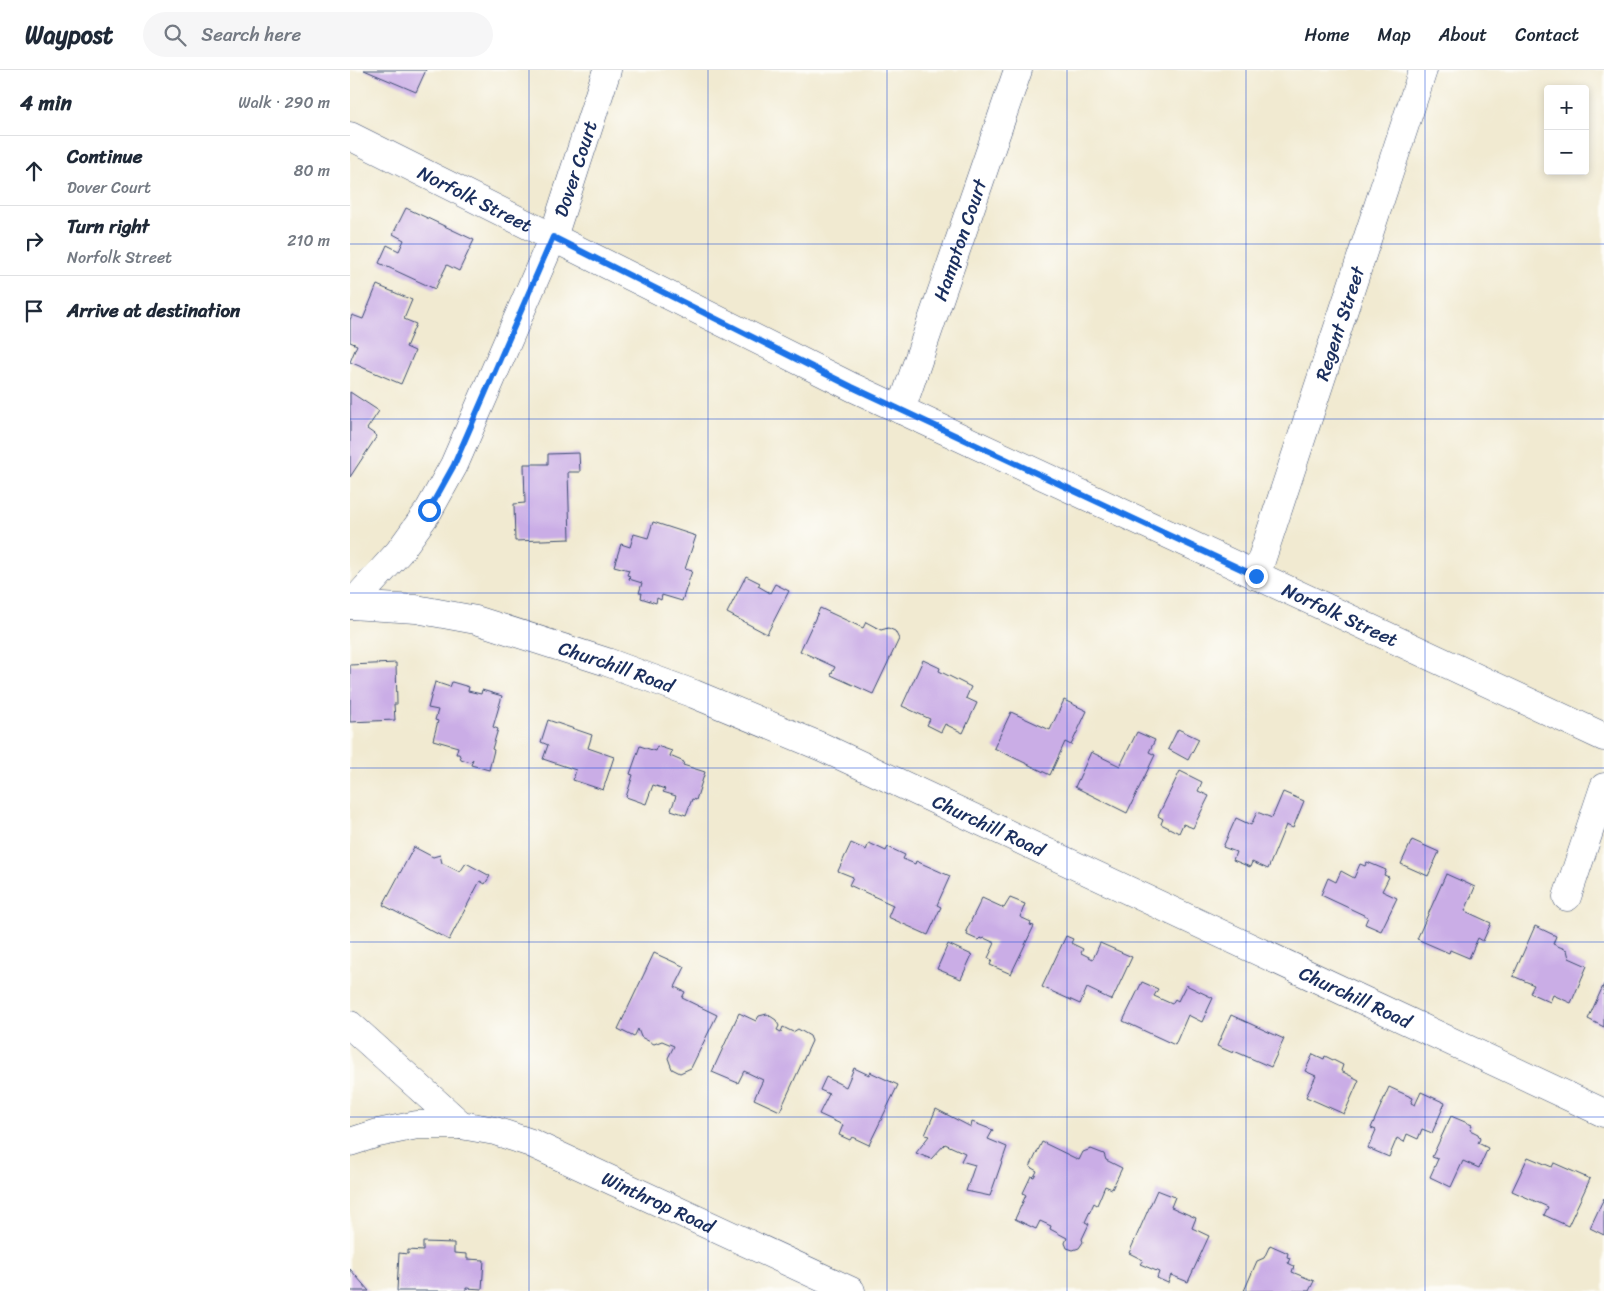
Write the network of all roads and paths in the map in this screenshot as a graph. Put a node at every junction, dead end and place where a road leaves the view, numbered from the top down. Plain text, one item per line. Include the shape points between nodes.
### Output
1 (607, 70) edge
2 (1018, 70) edge
3 (1423, 70) edge
4 (350, 136) edge
5 (553, 237) junction
6 (900, 410) junction
7 (1256, 576) junction
8 (351, 605) edge
9 (1604, 737) edge
10 (1604, 787) edge
11 (1566, 897) dead end
12 (350, 1025) edge
13 (1604, 1113) edge
14 (461, 1125) junction
15 (350, 1142) edge
16 (851, 1291) edge

1 - 5 street, Dover Court
2 - 6 street, Hampton Court
3 - 7 street, Regent Street
4 - 5 street, Norfolk Street
5 - 6 street, Norfolk Street
5 - 8 street, Dover Court via 454,465 429,510 399,552
6 - 7 street, Norfolk Street
7 - 9 street, Norfolk Street
8 - 13 street, Churchill Road via 416,609 476,620 694,694 822,747
10 - 11 street
12 - 14 street
14 - 15 street, Winthrop Road via 417,1125 378,1132
14 - 16 street, Winthrop Road via 495,1131 531,1143

